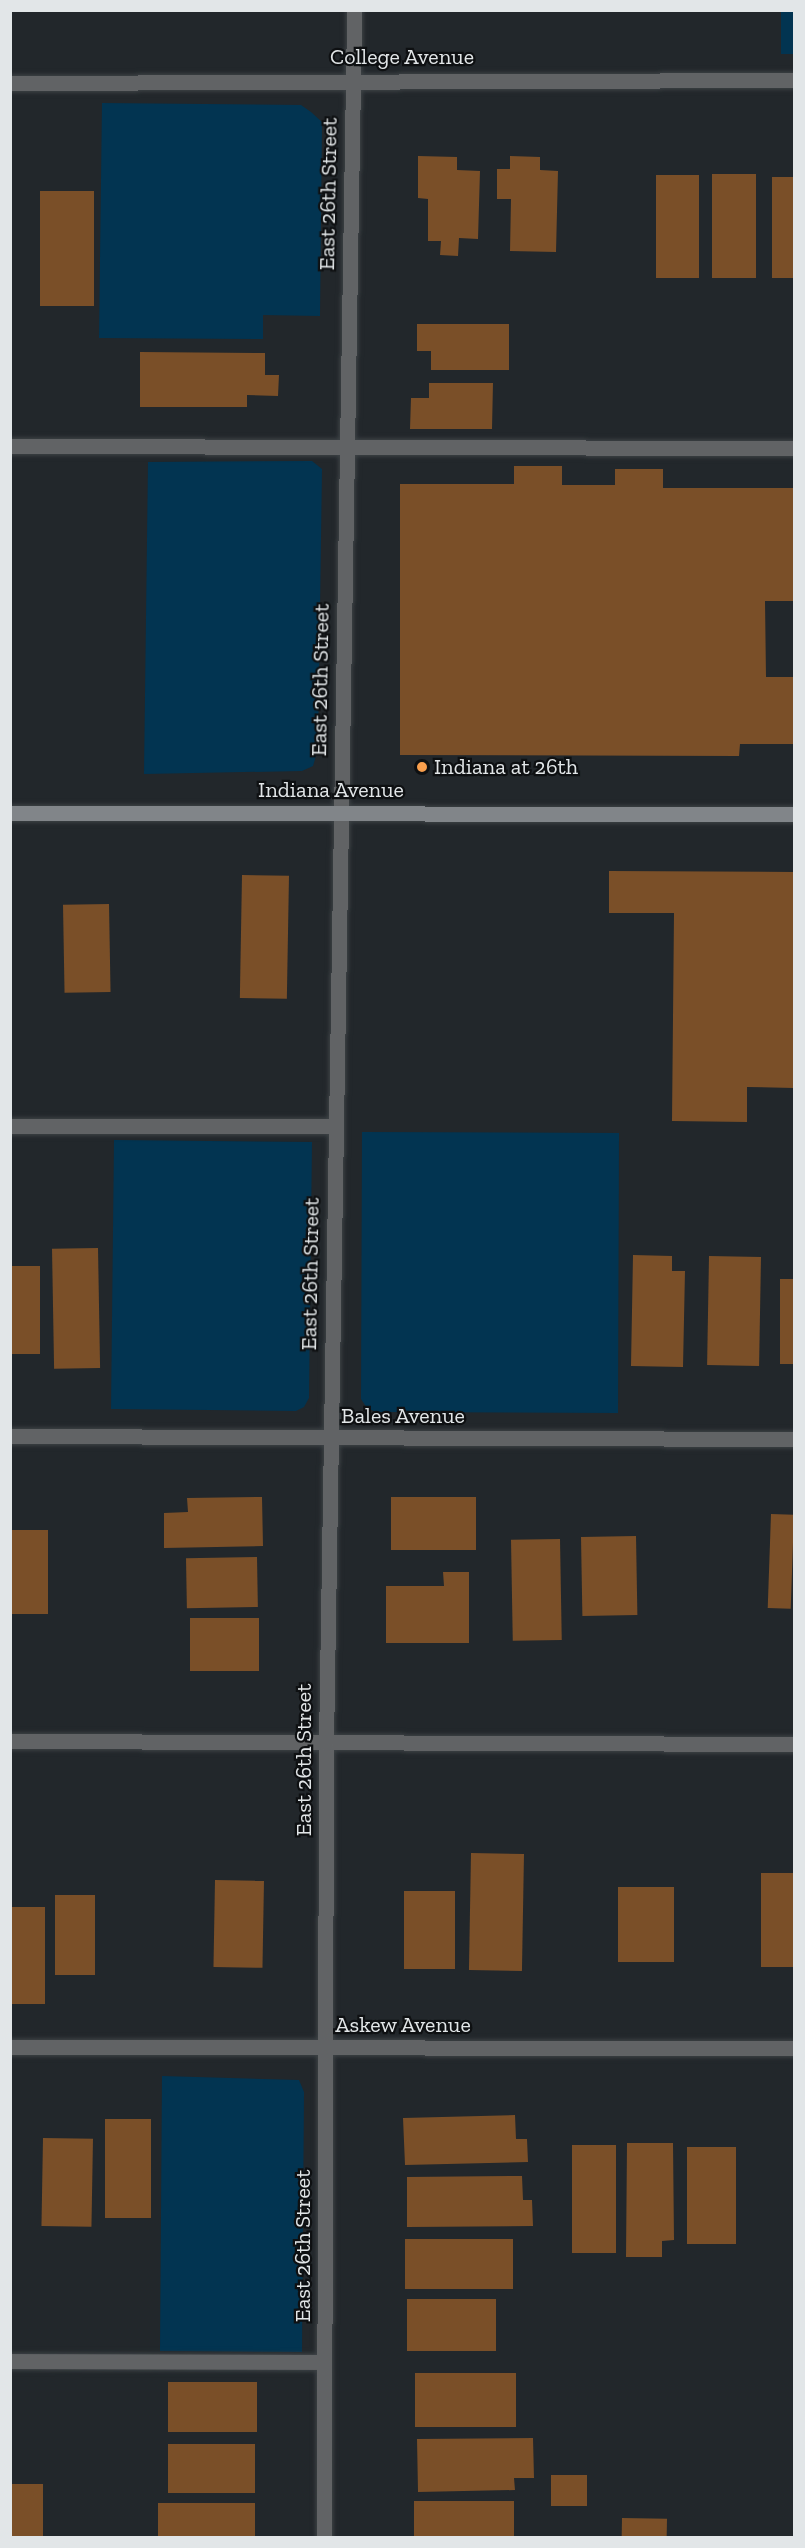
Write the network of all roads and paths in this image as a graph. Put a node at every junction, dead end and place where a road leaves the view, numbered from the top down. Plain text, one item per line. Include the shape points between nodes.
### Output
1 (354, 10) edge
2 (353, 80) junction
3 (795, 80) edge
4 (10, 83) edge
5 (10, 446) edge
6 (346, 447) junction
7 (795, 448) edge
8 (10, 813) edge
9 (340, 813) junction
10 (795, 814) edge
11 (10, 1126) edge
12 (335, 1126) junction
13 (10, 1436) edge
14 (330, 1438) junction
15 (795, 1439) edge
16 (10, 1741) edge
17 (326, 1743) junction
18 (795, 1744) edge
19 (10, 2047) edge
20 (326, 2048) junction
21 (795, 2048) edge
22 (10, 2361) edge
23 (324, 2362) junction
24 (324, 2538) edge

1 - 2 street, East 26th Street
2 - 3 street, College Avenue
2 - 4 street, College Avenue
2 - 6 street, East 26th Street
5 - 6 street
6 - 7 street
6 - 9 street, East 26th Street
8 - 9 street, Indiana Avenue
9 - 10 street, Indiana Avenue
9 - 12 street, East 26th Street
11 - 12 street
12 - 14 street, East 26th Street
13 - 14 street, Bales Avenue
14 - 15 street, Bales Avenue
14 - 17 street, East 26th Street
16 - 17 street
17 - 18 street
17 - 20 street, East 26th Street
19 - 20 street, Askew Avenue
20 - 21 street, Askew Avenue
20 - 23 street, East 26th Street
22 - 23 street
23 - 24 street, East 26th Street

